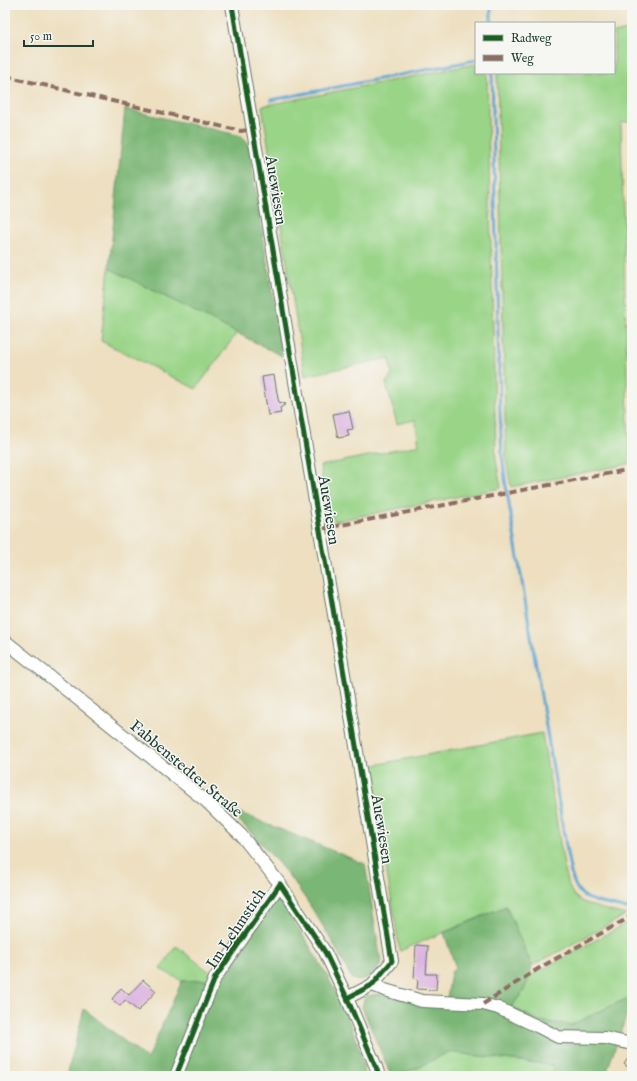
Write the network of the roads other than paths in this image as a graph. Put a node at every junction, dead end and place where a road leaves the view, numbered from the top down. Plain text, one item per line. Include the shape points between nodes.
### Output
1 (232, 5) edge
2 (5, 641) edge
3 (280, 884) junction
4 (372, 985) junction
5 (348, 998) junction
6 (632, 1044) edge
7 (176, 1076) edge
8 (379, 1076) edge

1 - 4 street, Auewiesen via 392,961
2 - 3 street, Fabbenstedter Straße via 206,801 241,835
3 - 5 street, Fabbenstedter Straße via 325,952
3 - 7 street, Im Lehmstich via 216,978
4 - 5 street, Auewiesen
4 - 6 street via 422,1001 483,1004 498,1008 558,1037 605,1038
5 - 8 street, Fabbenstedter Straße

